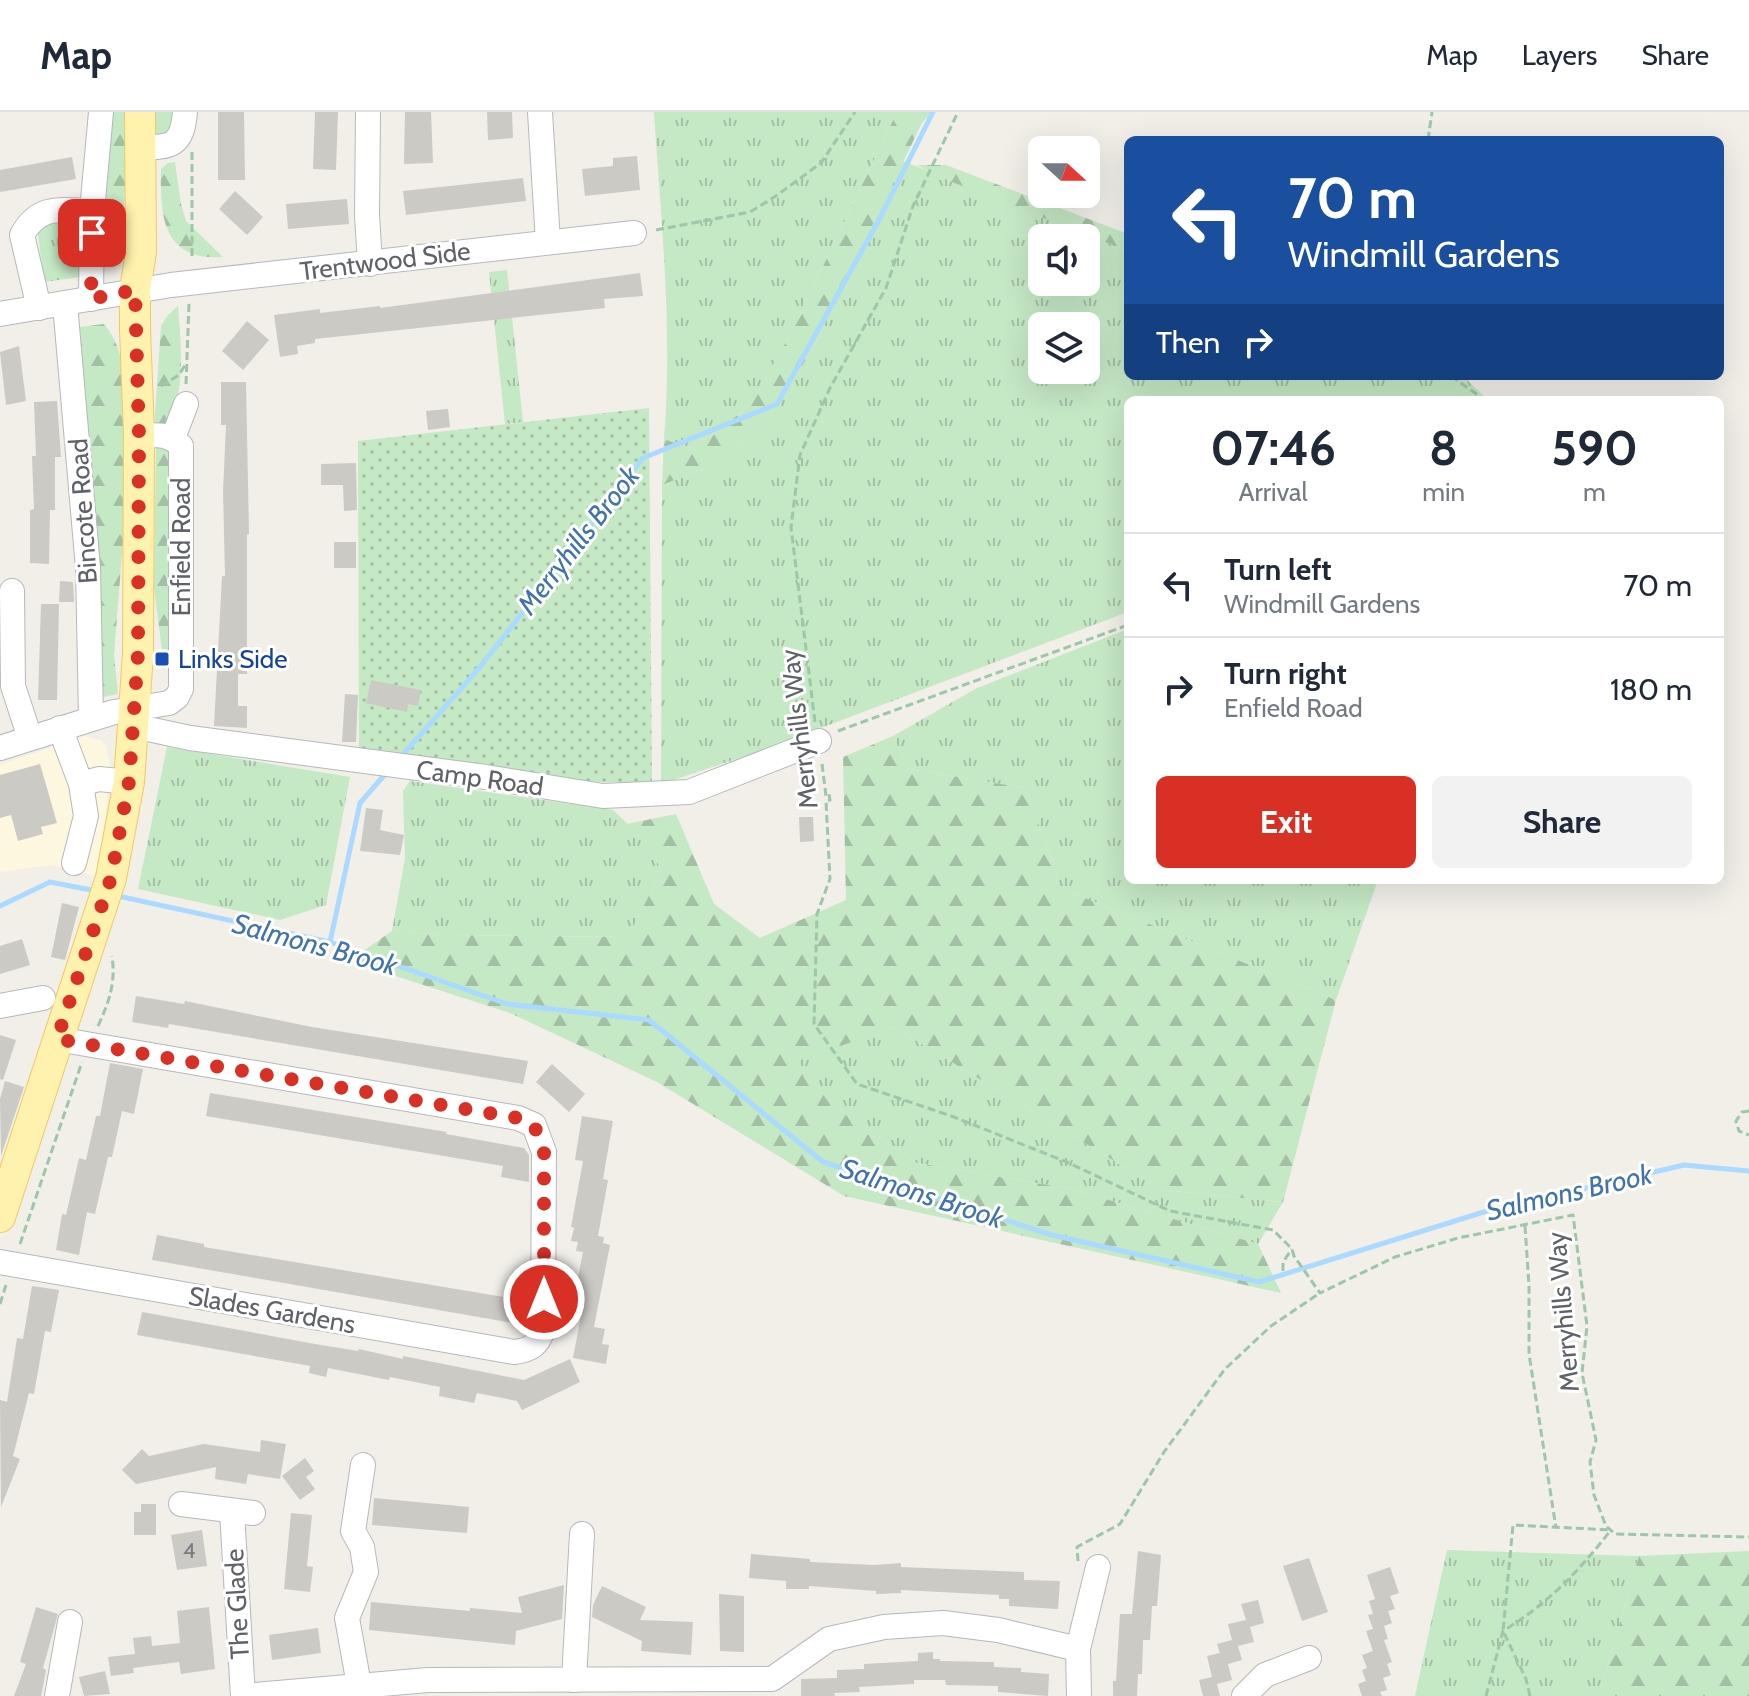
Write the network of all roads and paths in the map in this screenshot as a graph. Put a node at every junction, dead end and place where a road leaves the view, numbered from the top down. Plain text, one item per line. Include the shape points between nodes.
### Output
1 (101, 112) edge
2 (140, 112) edge
3 (368, 112) edge
4 (540, 112) edge
5 (855, 112) edge
6 (958, 112) edge
7 (1432, 112) edge
8 (184, 121) edge
9 (1429, 136) edge
10 (140, 148) junction
11 (92, 211) junction
12 (634, 233) joint
13 (548, 242) junction
14 (370, 264) junction
15 (191, 283) junction
16 (135, 290) junction
17 (91, 299) junction
18 (65, 304) junction
19 (39, 308) junction
20 (0, 314) edge
21 (186, 364) junction
22 (1457, 380) edge
23 (138, 384) junction
24 (1479, 396) edge
25 (186, 404) joint
26 (139, 435) junction
27 (173, 438) junction
28 (12, 591) dead end
29 (1124, 626) edge
30 (135, 717) junction
31 (91, 718) junction
32 (60, 728) junction
33 (30, 738) junction
34 (817, 740) junction
35 (0, 748) edge
36 (129, 782) junction
37 (81, 784) junction
38 (74, 863) dead end
39 (111, 948) dead end
40 (43, 998) dead end
41 (0, 1006) edge
42 (57, 1039) junction
43 (88, 1046) junction
44 (1749, 1111) edge
45 (1749, 1135) edge
46 (0, 1217) edge
47 (1525, 1224) junction
48 (1292, 1249) junction
49 (7, 1263) edge
50 (1283, 1271) dead end
51 (1320, 1293) junction
52 (0, 1304) edge
53 (363, 1465) dead end
54 (181, 1504) dead end
55 (1556, 1528) junction
56 (1611, 1530) junction
57 (582, 1534) dead end
58 (1749, 1537) edge
59 (1098, 1567) joint
60 (70, 1622) dead end
61 (1503, 1631) junction
62 (1078, 1649) junction
63 (1309, 1658) dead end
64 (359, 1685) junction
65 (582, 1685) edge
66 (774, 1687) edge
67 (428, 1688) edge
68 (57, 1696) edge
69 (244, 1696) edge
70 (1079, 1696) edge
71 (1244, 1696) edge
72 (1486, 1696) edge
73 (1530, 1696) edge

1 - 11 street
2 - 10 main road, Enfield Road
3 - 14 street
4 - 13 street
5 - 12 path via 821,163 750,212
6 - 34 path, Merryhills Way via 913,206 886,288 830,388 800,455 791,527
7 - 9 path
8 - 10 street via 176,142 168,147
8 - 15 path via 191,146
10 - 16 main road, Enfield Road via 141,252
11 - 17 street
11 - 19 street via 44,211 30,220 22,235
12 - 13 street, Trentwood Side
13 - 14 street, Trentwood Side
14 - 15 street, Trentwood Side
15 - 16 street, Trentwood Side
15 - 21 path
16 - 17 street
16 - 23 main road, Enfield Road
17 - 18 street
18 - 19 street
18 - 31 street, Bincote Road via 88,568
19 - 20 street
21 - 23 path via 163,387
21 - 25 path
22 - 24 path
23 - 26 main road, Enfield Road
25 - 27 street
26 - 27 street
26 - 30 main road, Enfield Road
27 - 30 street, Enfield Road via 181,446 181,689 169,703
28 - 33 street via 13,686
29 - 34 path
30 - 31 street
30 - 34 street, Camp Road via 148,727 190,738 603,796 689,792
30 - 36 main road, Enfield Road
31 - 32 street
32 - 33 street
32 - 37 street
33 - 35 street
34 - 48 path, Merryhills Way via 830,800 830,879 817,914 814,1024 857,1084 983,1128 1170,1211 1273,1230
36 - 37 street via 99,779
36 - 42 main road, Enfield Road via 111,878
37 - 38 street via 86,816
39 - 43 path via 112,995
40 - 41 street
42 - 43 street
42 - 46 main road, Enfield Road
43 - 49 path
43 - 49 street, Slades Gardens via 518,1118 534,1125 544,1152 540,1341 529,1350 514,1352
44 - 45 path via 1736,1121 1739,1131
47 - 51 path, Merryhills Way via 1395,1257
47 - 55 path via 1529,1354
47 - 56 path, Merryhills Way via 1573,1215 1587,1326 1582,1373 1596,1440 1590,1462 1594,1495
48 - 50 path
48 - 51 path
49 - 52 path
51 - 59 path, Merryhills Way via 1271,1326 1225,1369 1120,1524 1077,1547 1078,1563
53 - 64 street via 353,1531 366,1572 347,1618
54 - 69 street, The Glade via 242,1512
55 - 56 path
55 - 61 path via 1513,1525
56 - 58 path
56 - 61 path via 1548,1602
57 - 65 street
59 - 62 street
60 - 68 street
61 - 72 path
61 - 73 path
62 - 66 street via 943,1623 884,1627 829,1639
62 - 70 street
63 - 71 street via 1265,1675
64 - 67 street
64 - 69 street
65 - 66 street
65 - 67 street

